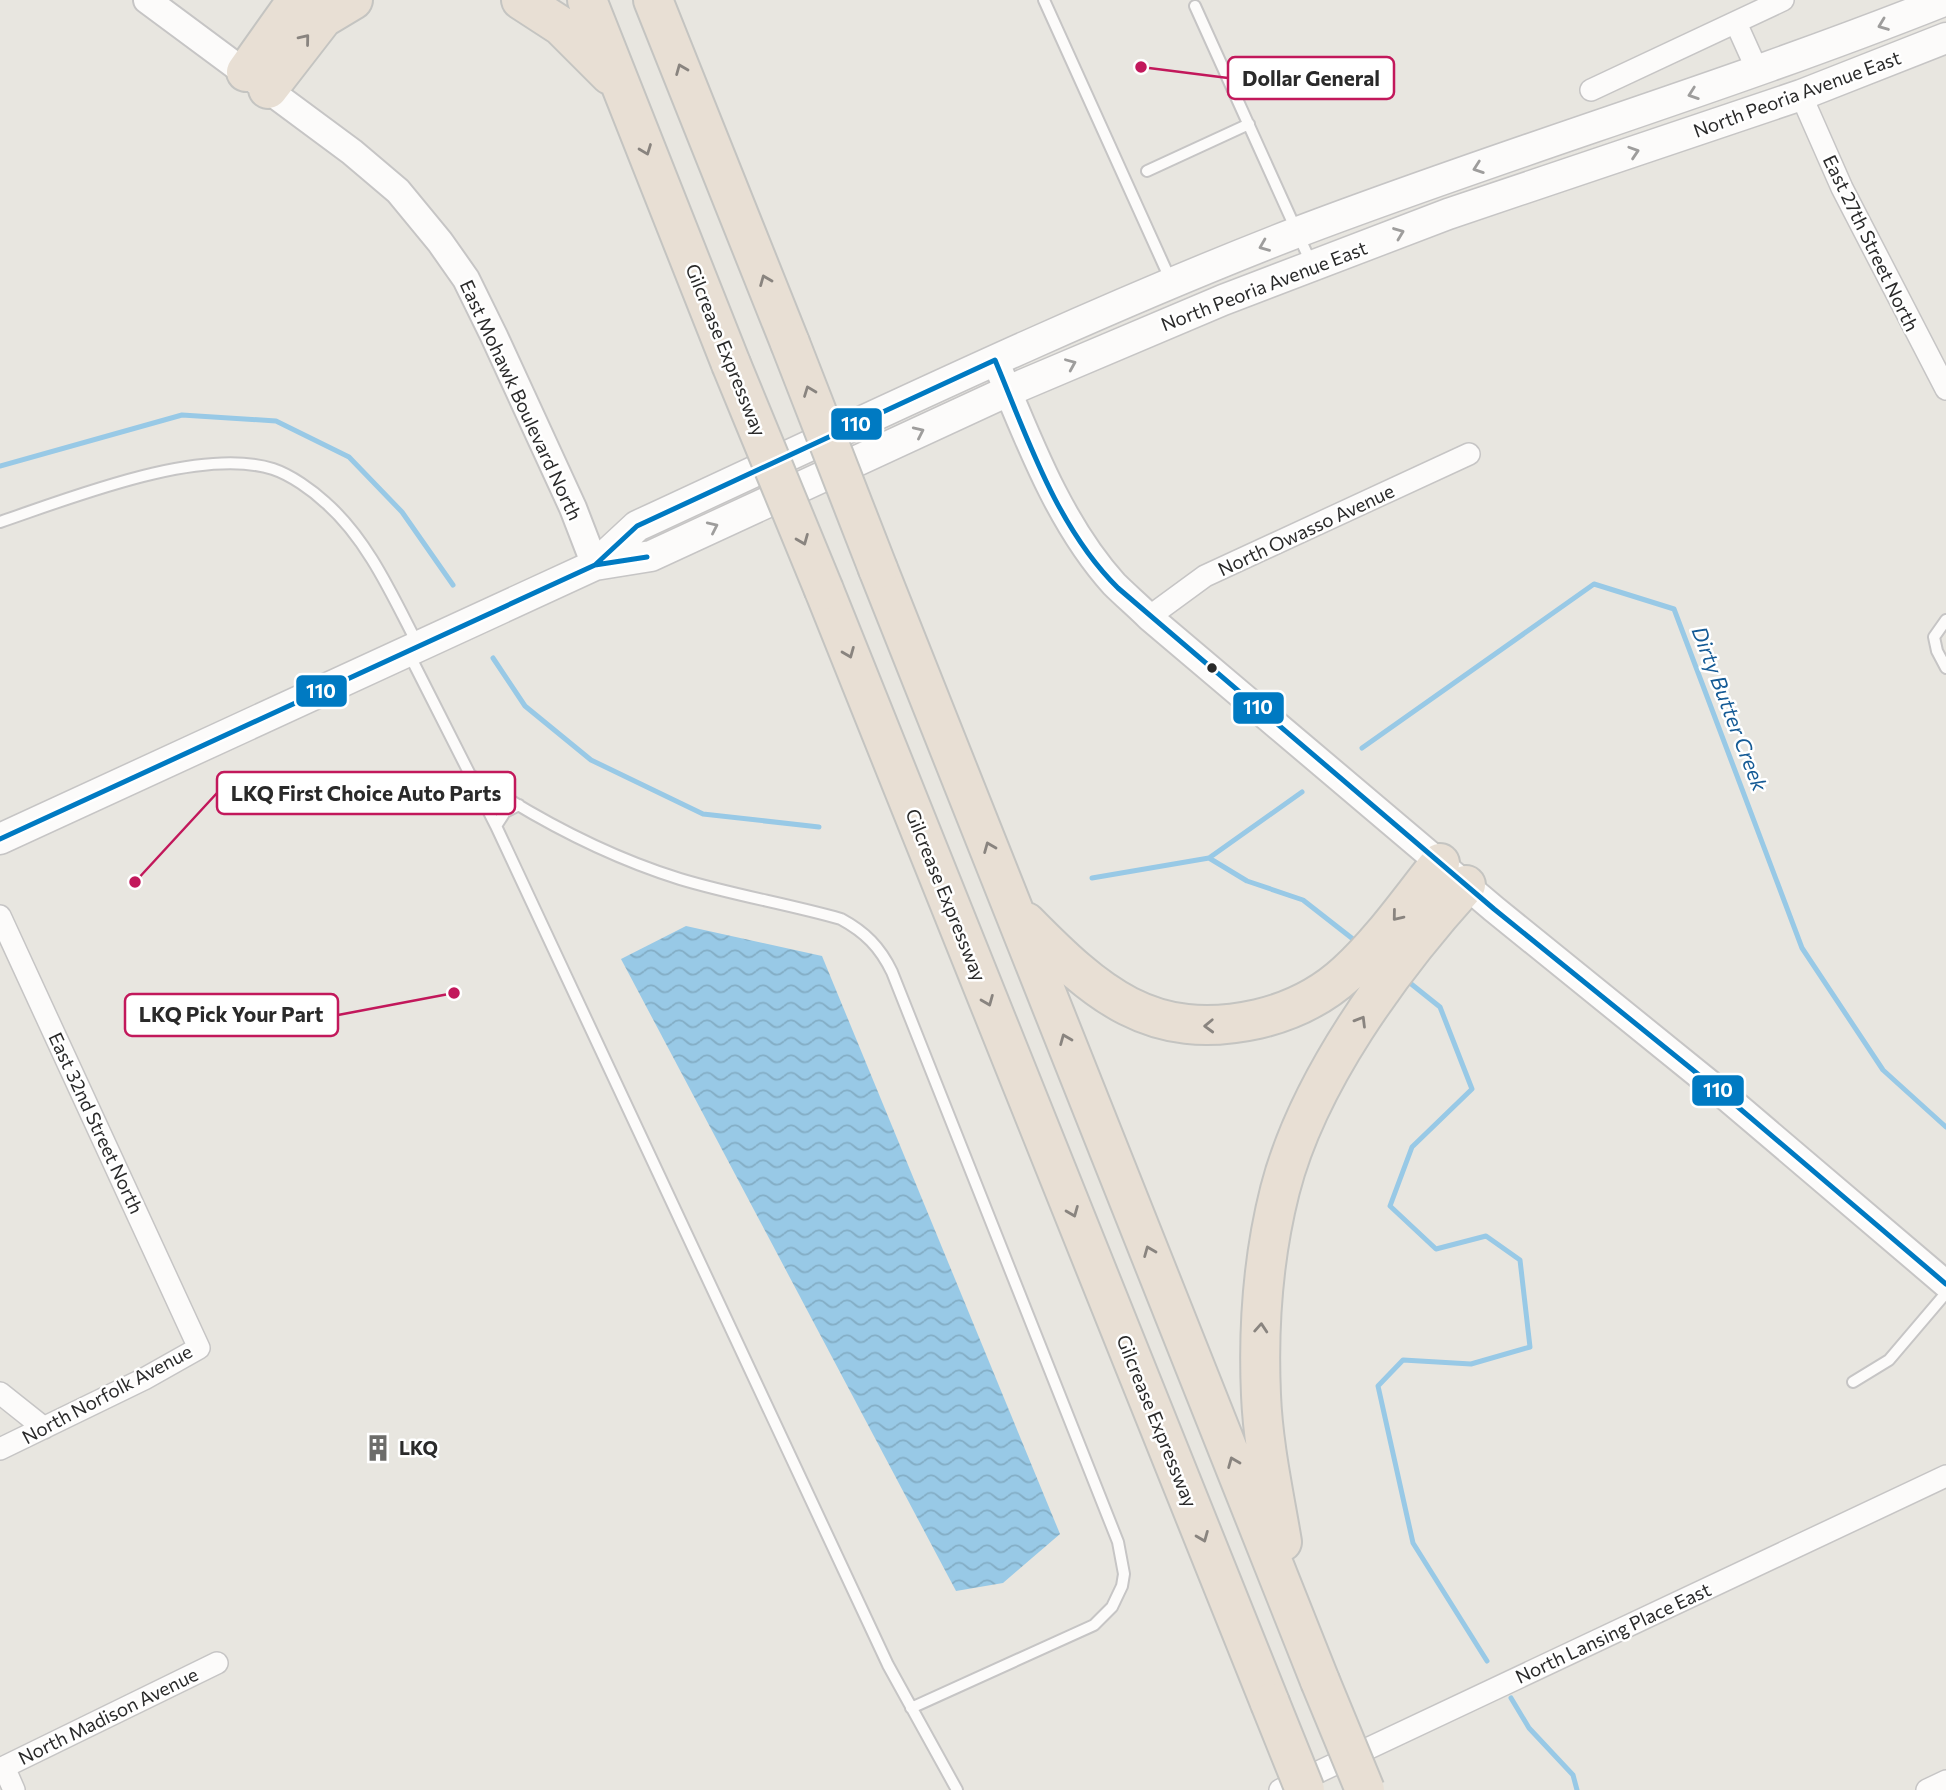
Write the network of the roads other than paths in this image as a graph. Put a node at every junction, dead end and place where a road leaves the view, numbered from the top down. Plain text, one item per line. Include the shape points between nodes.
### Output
1 (148, 0) edge
2 (297, 0) edge
3 (353, 0) edge
4 (521, 0) edge
5 (587, 0) edge
6 (653, 0) edge
7 (1044, 0) edge
8 (1783, 0) edge
9 (1946, 1) edge
10 (1195, 6) dead end
11 (1736, 23) junction
12 (1946, 38) edge
13 (1758, 72) junction
14 (257, 80) junction
15 (621, 86) junction
16 (1591, 90) dead end
17 (1801, 95) junction
18 (1249, 124) junction
19 (1147, 171) dead end
20 (1298, 232) junction
21 (1312, 267) junction
22 (1172, 283) junction
23 (995, 360) junction
24 (1946, 389) edge
25 (1008, 391) junction
26 (1469, 454) dead end
27 (0, 522) edge
28 (595, 565) junction
29 (1149, 617) junction
30 (1946, 620) edge
31 (413, 648) junction
32 (1946, 668) edge
33 (469, 774) junction
34 (519, 805) junction
35 (496, 826) junction
36 (0, 839) edge
37 (1453, 874) junction
38 (1014, 911) junction
39 (0, 916) edge
40 (1946, 1284) edge
41 (1946, 1293) edge
42 (192, 1330) joint
43 (1853, 1382) dead end
44 (0, 1393) edge
45 (44, 1428) junction
46 (0, 1449) edge
47 (1946, 1476) edge
48 (1294, 1617) junction
49 (217, 1663) dead end
50 (911, 1708) junction
51 (2, 1768) edge
52 (1946, 1781) edge
53 (14, 1790) edge
54 (957, 1790) edge
55 (1280, 1790) edge
56 (1305, 1790) edge
57 (1365, 1790) edge
58 (1927, 1790) edge

1 - 14 street, East Mohawk Boulevard North
2 - 14 highway
14 -> 3 highway via 323,18
4 - 15 highway via 561,26
5 - 15 highway, Gilcrease Expressway
38 -> 6 highway, bridge
7 - 22 lane
8 - 11 street
9 -> 13 main road, North Peoria Avenue East
10 - 18 lane
11 - 13 street, North Peoria Avenue East
11 - 16 street
12 - 17 main road, North Peoria Avenue East
13 -> 20 main road, North Peoria Avenue East
14 - 28 street, East Mohawk Boulevard North via 398,191 466,279
15 -> 56 highway, Gilcrease Expressway, bridge
21 -> 17 main road, North Peoria Avenue East via 1448,214
17 - 24 street, East 27th Street North via 1842,188
18 - 19 lane
18 - 20 lane
20 - 21 lane
20 -> 22 main road, North Peoria Avenue East
25 -> 21 main road, North Peoria Avenue East
22 - 23 main road, North Peoria Avenue East
23 - 25 street
23 - 28 main road, North Peoria Avenue East via 637,526
28 -> 25 main road, North Peoria Avenue East via 651,556
25 - 29 street via 1050,485 1081,539 1113,583
26 - 29 street, North Owasso Avenue via 1205,576
27 - 31 lane via 169,469 219,464 273,469 327,503 354,534 386,584
28 - 31 main road, North Peoria Avenue East
29 - 37 street
30 - 32 lane via 1934,637
31 - 33 lane
31 - 36 main road, North Peoria Avenue East
33 - 34 lane
33 - 35 lane
34 - 35 lane via 505,811
34 - 50 lane via 680,879 841,919 873,942 892,972 1118,1542 1124,1574 1119,1597 1094,1625
35 - 50 lane
37 -> 38 highway via 1321,994 1293,1009 1230,1025 1198,1026 1136,1011 1077,974
37 - 40 street
48 -> 37 highway via 1261,1397 1266,1258 1281,1189 1299,1138 1364,1014
48 -> 38 highway
39 - 42 street, East 32nd Street North
41 - 43 lane via 1889,1360
42 - 45 street, North Norfolk Avenue via 199,1348
44 - 45 street
45 - 46 street, North Norfolk Avenue
47 - 55 street, North Lansing Place East
48 - 57 highway, bridge
49 - 51 street, North Madison Avenue
50 - 54 lane
51 - 53 street
52 - 58 street

